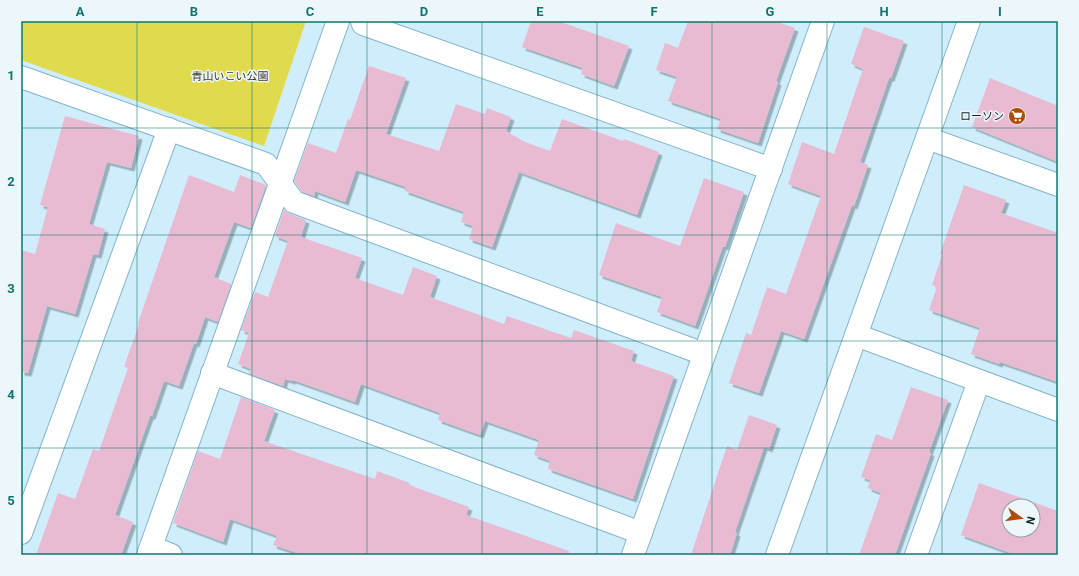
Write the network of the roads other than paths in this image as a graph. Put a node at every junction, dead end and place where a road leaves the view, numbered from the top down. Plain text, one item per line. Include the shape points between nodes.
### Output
1 (338, 21) edge
2 (362, 21) edge
3 (824, 21) edge
4 (969, 21) edge
5 (21, 77) edge
6 (169, 129) junction
7 (927, 138) junction
8 (771, 169) junction
9 (280, 183) junction
10 (1058, 185) edge
11 (856, 335) junction
12 (704, 354) junction
13 (212, 373) junction
14 (979, 381) junction
15 (1058, 410) edge
16 (23, 524) edge
17 (640, 533) junction
18 (149, 551) edge
19 (922, 553) edge
20 (171, 555) edge
21 (632, 555) edge
22 (777, 555) edge

1 - 9 street
2 - 8 street via 363,24
3 - 8 street
4 - 7 street
5 - 6 street
6 - 9 street via 266,164
6 - 16 street
7 - 10 street
7 - 11 street
8 - 12 street
9 - 12 street via 294,202
9 - 13 street
11 - 14 street
11 - 22 street
12 - 17 street
13 - 17 street
13 - 18 street
14 - 15 street
14 - 19 street
17 - 21 street
18 - 20 street

